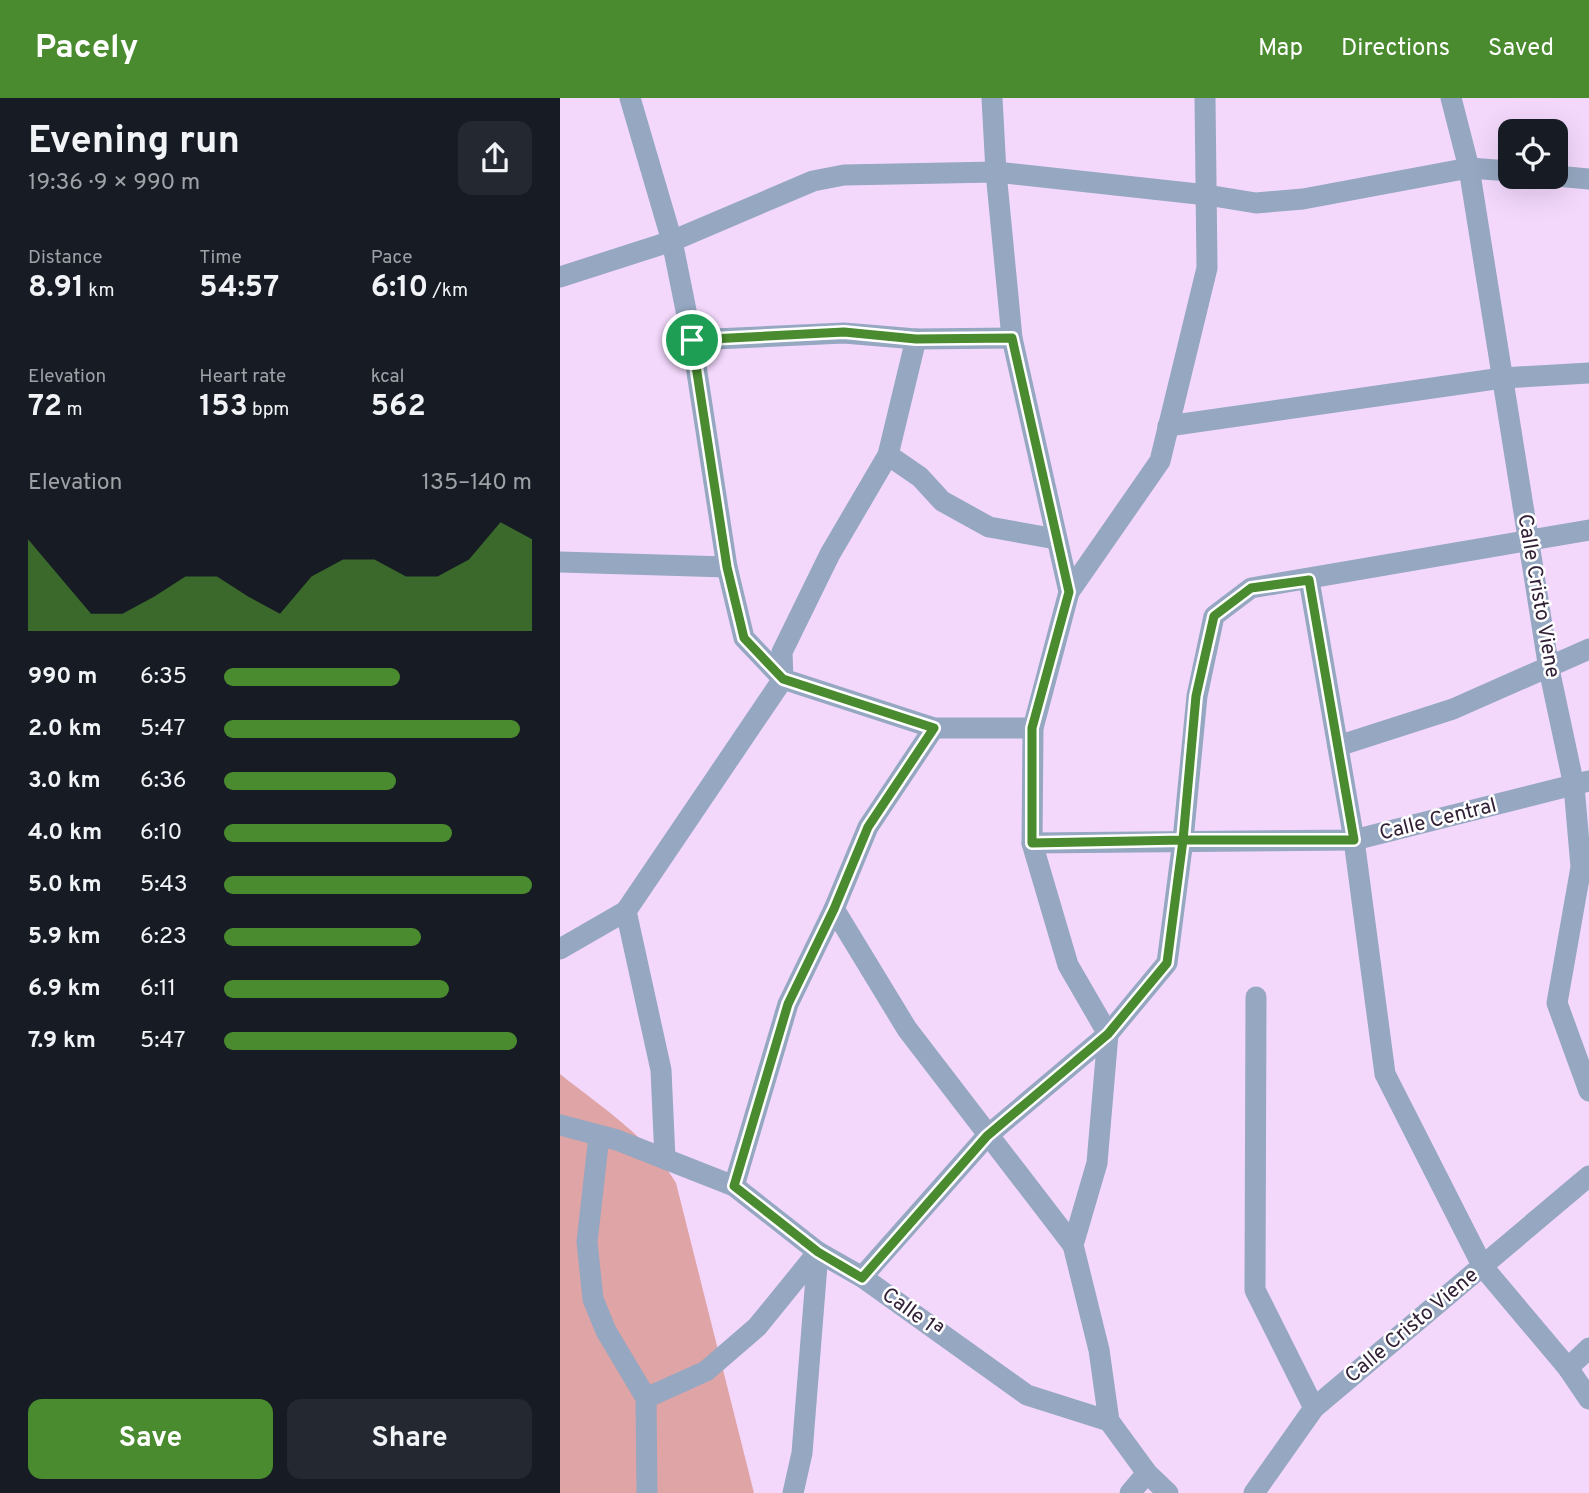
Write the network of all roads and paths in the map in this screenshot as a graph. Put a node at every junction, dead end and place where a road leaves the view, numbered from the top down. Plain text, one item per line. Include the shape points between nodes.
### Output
1 (630, 98) edge
2 (992, 98) edge
3 (1205, 98) edge
4 (1451, 98) edge
5 (1469, 168) junction
6 (1498, 171) edge
7 (996, 172) junction
8 (1568, 177) edge
9 (1589, 178) edge
10 (1207, 195) junction
11 (672, 241) junction
12 (560, 277) edge
13 (1012, 338) junction
14 (916, 339) junction
15 (692, 340) junction
16 (1589, 373) edge
17 (1502, 377) junction
18 (1168, 426) junction
19 (888, 455) junction
20 (1589, 530) edge
21 (1056, 539) junction
22 (1529, 542) junction
23 (560, 562) edge
24 (727, 567) junction
25 (1309, 580) junction
26 (1069, 592) junction
27 (1589, 649) edge
28 (1549, 669) junction
29 (783, 679) junction
30 (934, 728) junction
31 (1032, 728) junction
32 (1338, 746) junction
33 (1582, 783) edge
34 (1183, 840) junction
35 (1354, 840) junction
36 (1032, 843) junction
37 (834, 909) junction
38 (626, 911) junction
39 (560, 949) edge
40 (1256, 997) dead end
41 (1108, 1034) junction
42 (1589, 1091) edge
43 (560, 1125) edge
44 (599, 1136) junction
45 (987, 1136) junction
46 (665, 1159) junction
47 (1589, 1176) edge
48 (734, 1186) junction
49 (1073, 1245) junction
50 (818, 1252) junction
51 (1483, 1267) junction
52 (862, 1278) junction
53 (1589, 1348) edge
54 (1568, 1368) junction
55 (646, 1398) junction
56 (1589, 1399) edge
57 (1314, 1408) junction
58 (1109, 1421) junction
59 (1147, 1473) junction
60 (647, 1493) edge
61 (793, 1493) edge
62 (1130, 1493) edge
63 (1168, 1493) edge
64 (1254, 1493) edge

1 - 11 street
2 - 7 street
3 - 10 street
4 - 5 street, Calle Cristo Viene
5 - 6 street
5 - 10 street via 1291,200 1256,203
5 - 17 street, Calle Cristo Viene
7 - 10 street
7 - 11 street via 844,174 813,181
7 - 13 street
8 - 9 street
10 - 18 street via 1207,268
11 - 12 street
11 - 15 street
13 - 14 street
13 - 21 street
14 - 15 street via 844,332
14 - 19 street
15 - 24 street
16 - 17 street
17 - 18 street
17 - 22 street, Calle Cristo Viene
18 - 26 street via 1160,461
19 - 21 street via 920,477 942,501 989,527
19 - 29 street via 830,554 782,652
20 - 22 street
21 - 26 street
22 - 25 street
22 - 28 street, Calle Cristo Viene
23 - 24 street
24 - 29 street via 744,638
25 - 32 street
25 - 34 street via 1251,588 1214,616 1196,696
26 - 31 street
27 - 28 street
28 - 32 street via 1453,709
28 - 33 street, Calle Cristo Viene
29 - 30 street
29 - 38 street
30 - 31 street
30 - 37 street via 868,827
31 - 36 street
32 - 35 street
33 - 35 street, Calle Central
33 - 42 street, Calle Cristo Viene via 1581,867 1557,1003
34 - 35 street, Calle Central
34 - 36 street, Calle Central
34 - 41 street via 1167,963
35 - 51 street via 1385,1074
36 - 41 street via 1068,965
37 - 45 street via 907,1029
37 - 48 street via 788,1004
38 - 39 street
38 - 46 street via 661,1070
40 - 57 street via 1255,1290
41 - 45 street
41 - 49 street via 1097,1163
43 - 44 street, Calle 1ª
44 - 46 street, Calle 1ª
44 - 55 street via 587,1242 593,1299 606,1331
45 - 49 street
45 - 52 street
46 - 48 street, Calle 1ª
47 - 51 street, Calle Cristo Viene
48 - 50 street, Calle 1ª
49 - 58 street via 1099,1350
50 - 52 street, Calle 1ª
50 - 55 street via 757,1327 706,1371
50 - 61 street via 802,1453
51 - 54 street
51 - 57 street, Calle Cristo Viene
52 - 58 street, Calle 1ª via 1027,1395
53 - 54 street
54 - 56 street
55 - 60 street
57 - 64 street, Calle Cristo Viene
58 - 59 street
59 - 62 street
59 - 63 street

